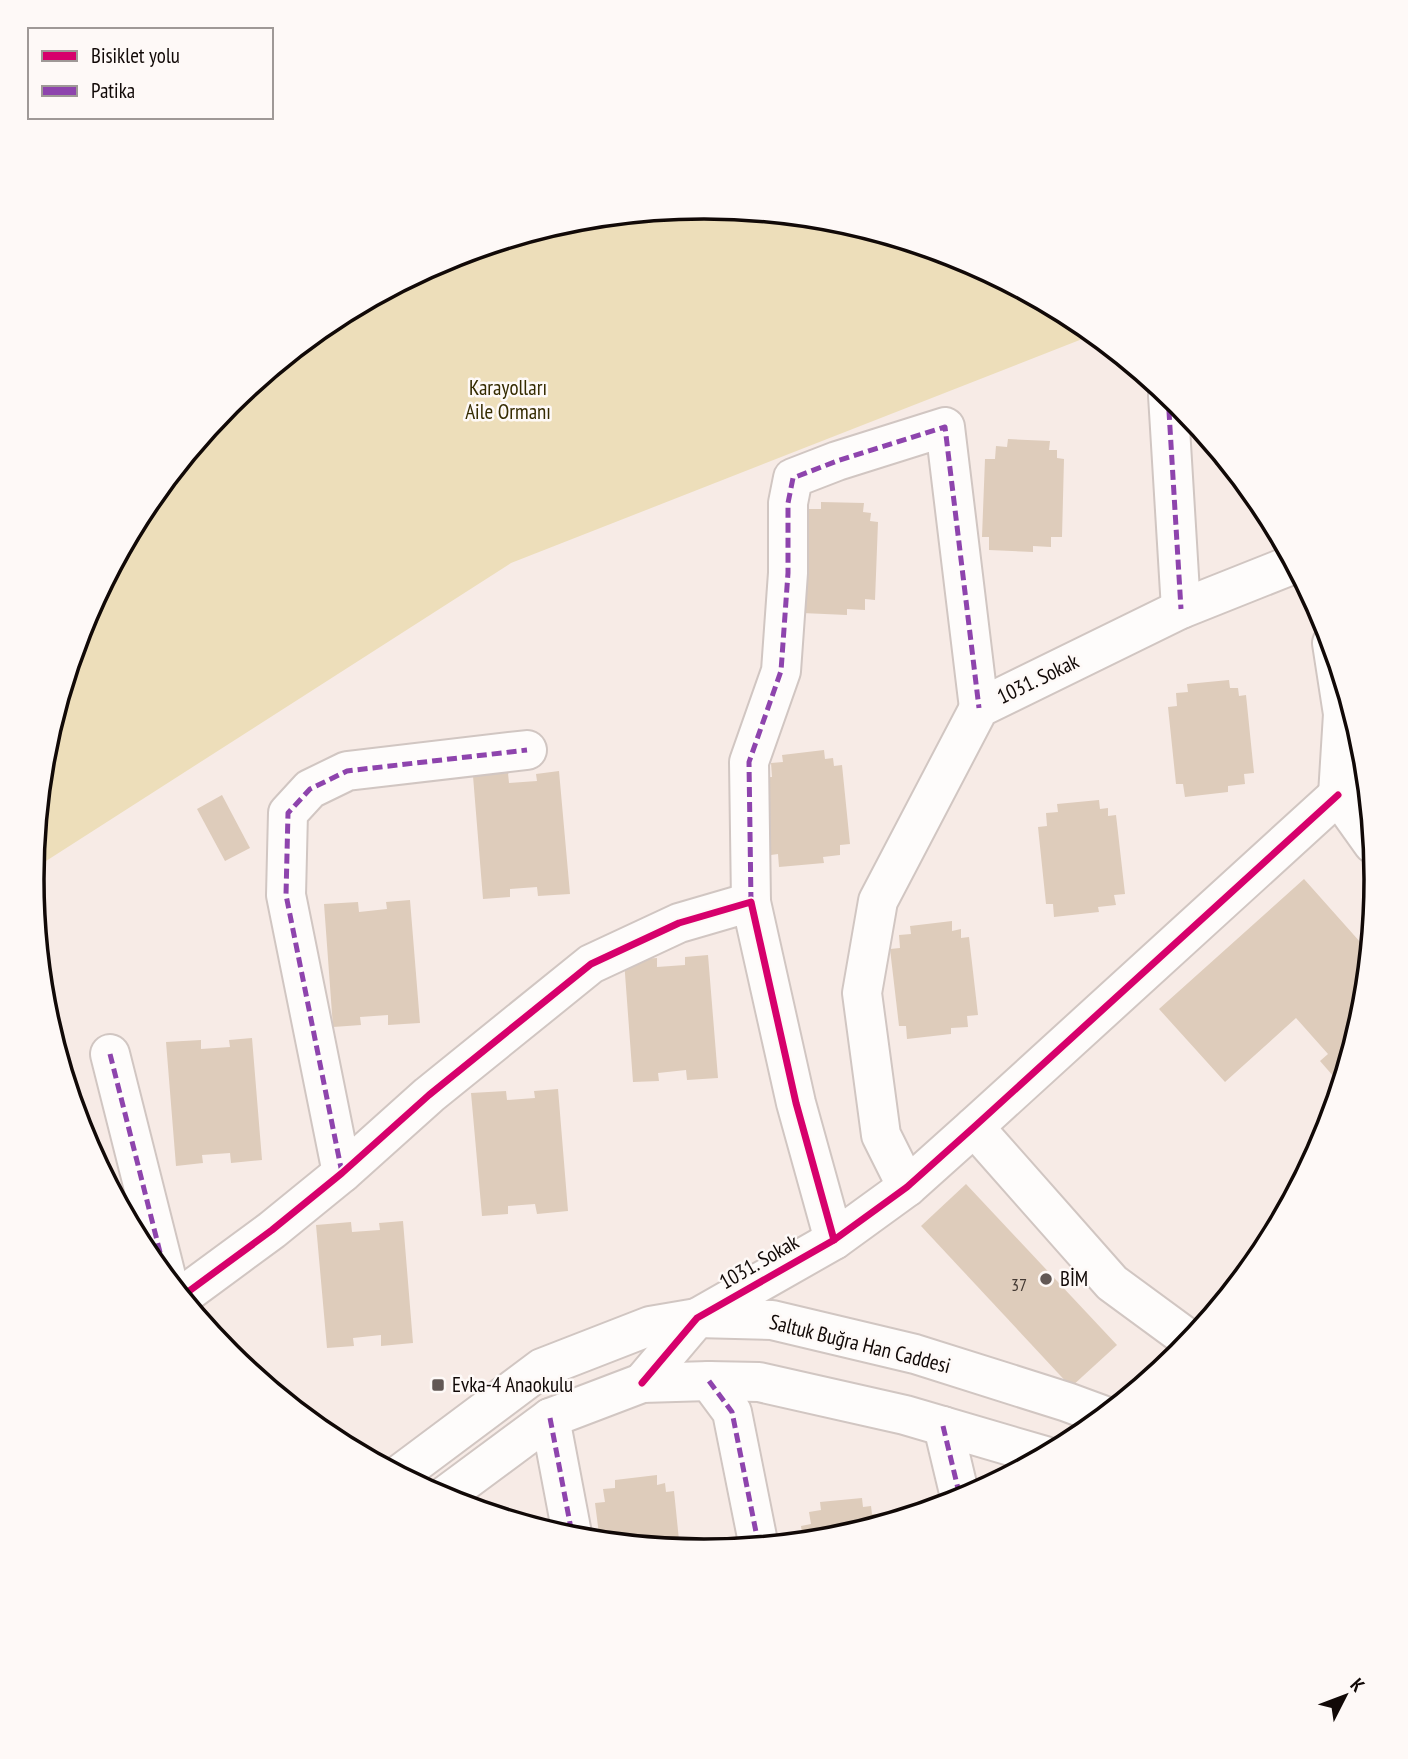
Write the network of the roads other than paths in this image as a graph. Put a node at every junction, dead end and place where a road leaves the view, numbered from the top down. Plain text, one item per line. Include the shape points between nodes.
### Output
1 (1169, 411) edge
2 (1286, 567) edge
3 (1181, 609) junction
4 (979, 708) junction
5 (1343, 712) edge
6 (527, 750) dead end
7 (1338, 795) junction
8 (1362, 829) edge
9 (751, 902) junction
10 (110, 1054) dead end
11 (974, 1127) junction
12 (342, 1173) junction
13 (907, 1187) junction
14 (834, 1240) junction
15 (160, 1253) edge
16 (189, 1291) edge
17 (696, 1318) junction
18 (1182, 1334) edge
19 (709, 1381) junction
20 (642, 1383) junction
21 (1094, 1412) edge
22 (550, 1418) junction
23 (943, 1426) junction
24 (1032, 1452) edge
25 (407, 1469) edge
26 (958, 1489) edge
27 (453, 1490) edge
28 (571, 1526) edge
29 (757, 1537) edge

1 - 3 street
2 - 3 street, 1031. Sokak
3 - 4 street, 1031. Sokak
4 - 9 street via 945,428 793,478 781,671 749,762
4 - 13 street, 1031. Sokak via 878,901 862,993 881,1135
5 - 7 street
6 - 12 street via 347,771 310,789 288,813 286,895
7 - 8 street
7 - 11 street
9 - 12 street via 679,923 591,964
9 - 14 street via 796,1103
10 - 15 street
11 - 13 street
11 - 18 street via 1112,1283
12 - 16 street
13 - 14 street, 1031. Sokak
14 - 17 street, 1031. Sokak
17 - 20 street, 1031. Sokak
17 - 21 street, Saltuk Buğra Han Caddesi via 772,1320 915,1354
17 - 25 street, Saltuk Buğra Han Caddesi via 650,1326 542,1368
19 - 20 street
19 - 23 street via 759,1382
19 - 29 street via 732,1412
20 - 22 street
22 - 27 street
22 - 28 street
23 - 24 street
23 - 26 street

